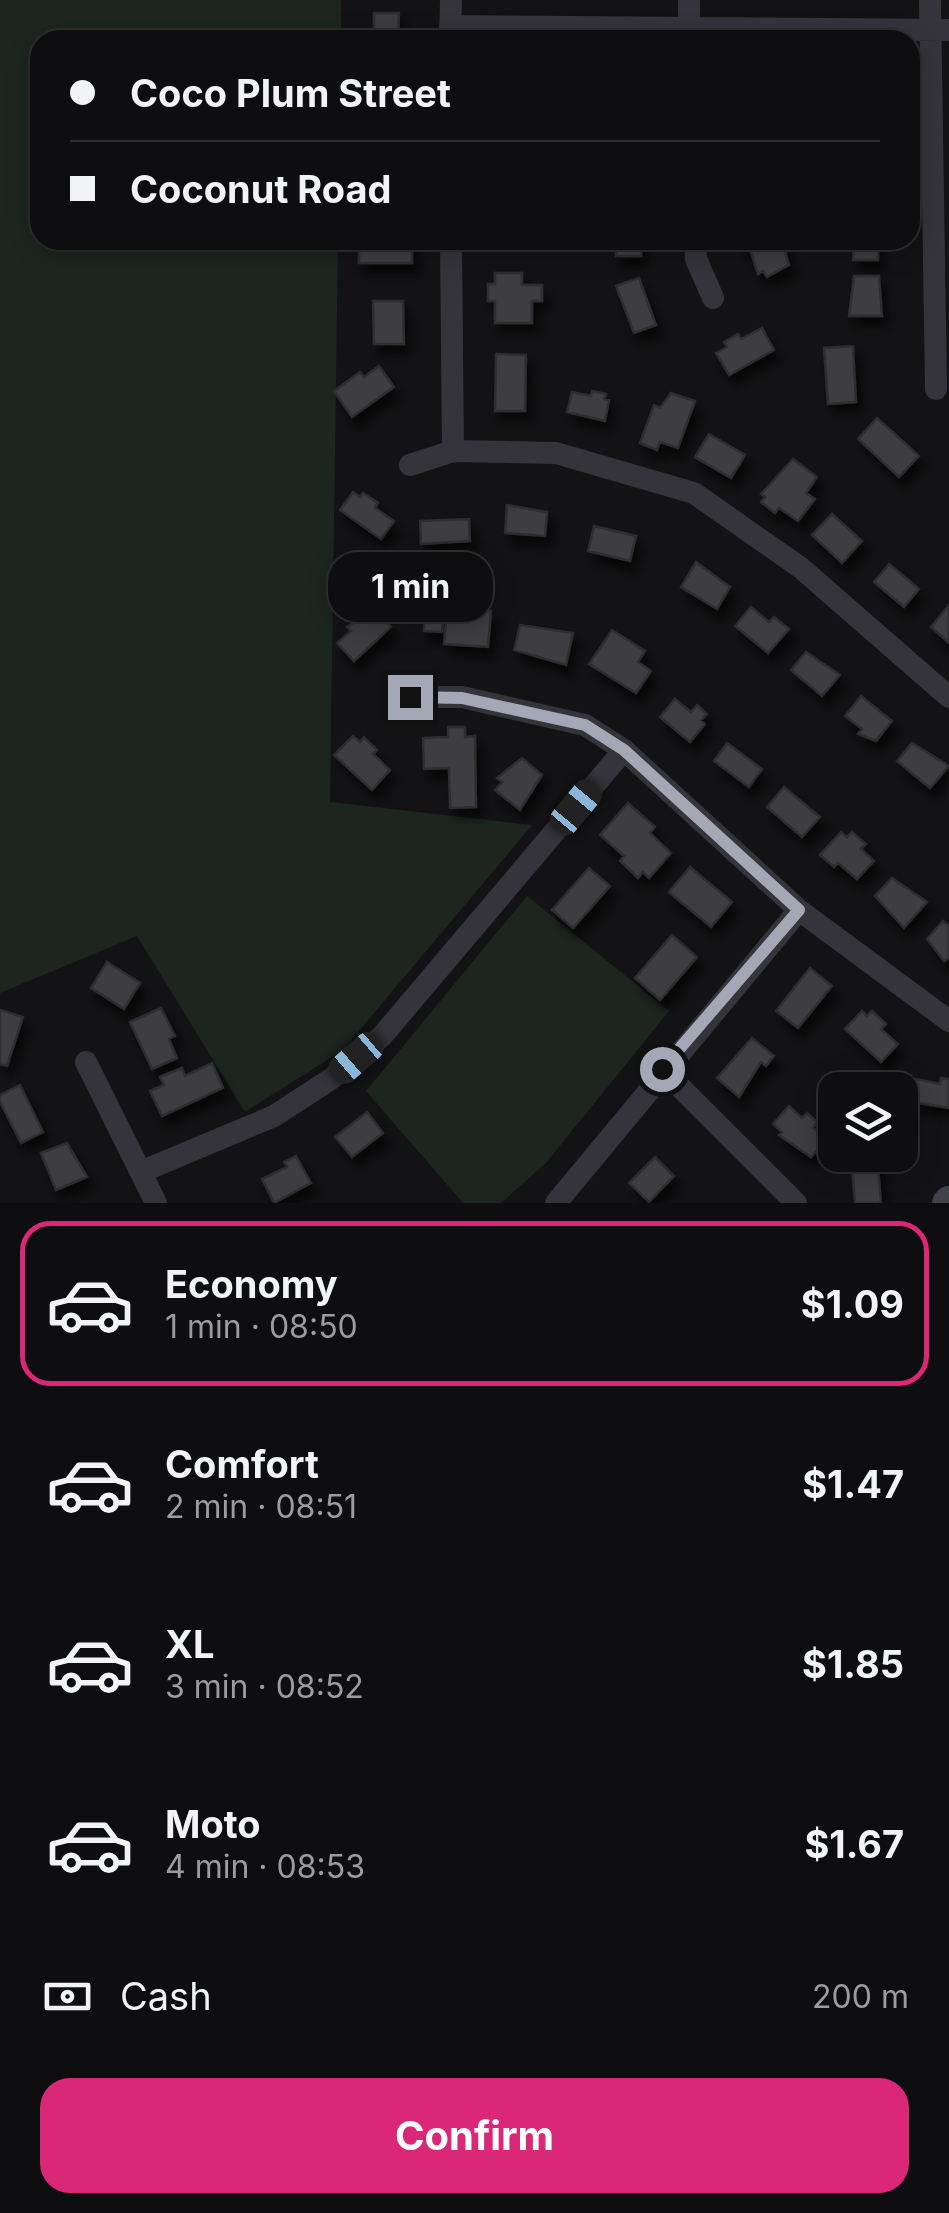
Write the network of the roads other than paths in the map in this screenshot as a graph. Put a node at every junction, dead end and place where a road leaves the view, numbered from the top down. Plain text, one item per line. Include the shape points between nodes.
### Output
1 (451, 0) edge
2 (690, 0) edge
3 (930, 0) edge
4 (450, 30) edge
5 (688, 30) edge
6 (939, 30) edge
7 (451, 250) edge
8 (696, 250) edge
9 (713, 298) dead end
10 (936, 389) dead end
11 (452, 451) junction
12 (410, 464) dead end
13 (410, 697) dead end
14 (949, 698) edge
15 (624, 750) junction
16 (799, 910) junction
17 (949, 1021) edge
18 (86, 1062) dead end
19 (662, 1069) junction
20 (143, 1171) junction
21 (562, 1201) edge
22 (156, 1203) edge
23 (796, 1203) edge

1 - 4 street
2 - 5 street
3 - 6 street
6 - 10 street
7 - 11 street
8 - 9 street
11 - 12 street
11 - 14 street via 556,453 694,492 801,568
13 - 15 street via 462,698 585,725
15 - 16 street
15 - 20 street via 382,1036 274,1116
16 - 17 street
16 - 19 street
18 - 20 street
19 - 21 street
19 - 23 street
20 - 22 street

